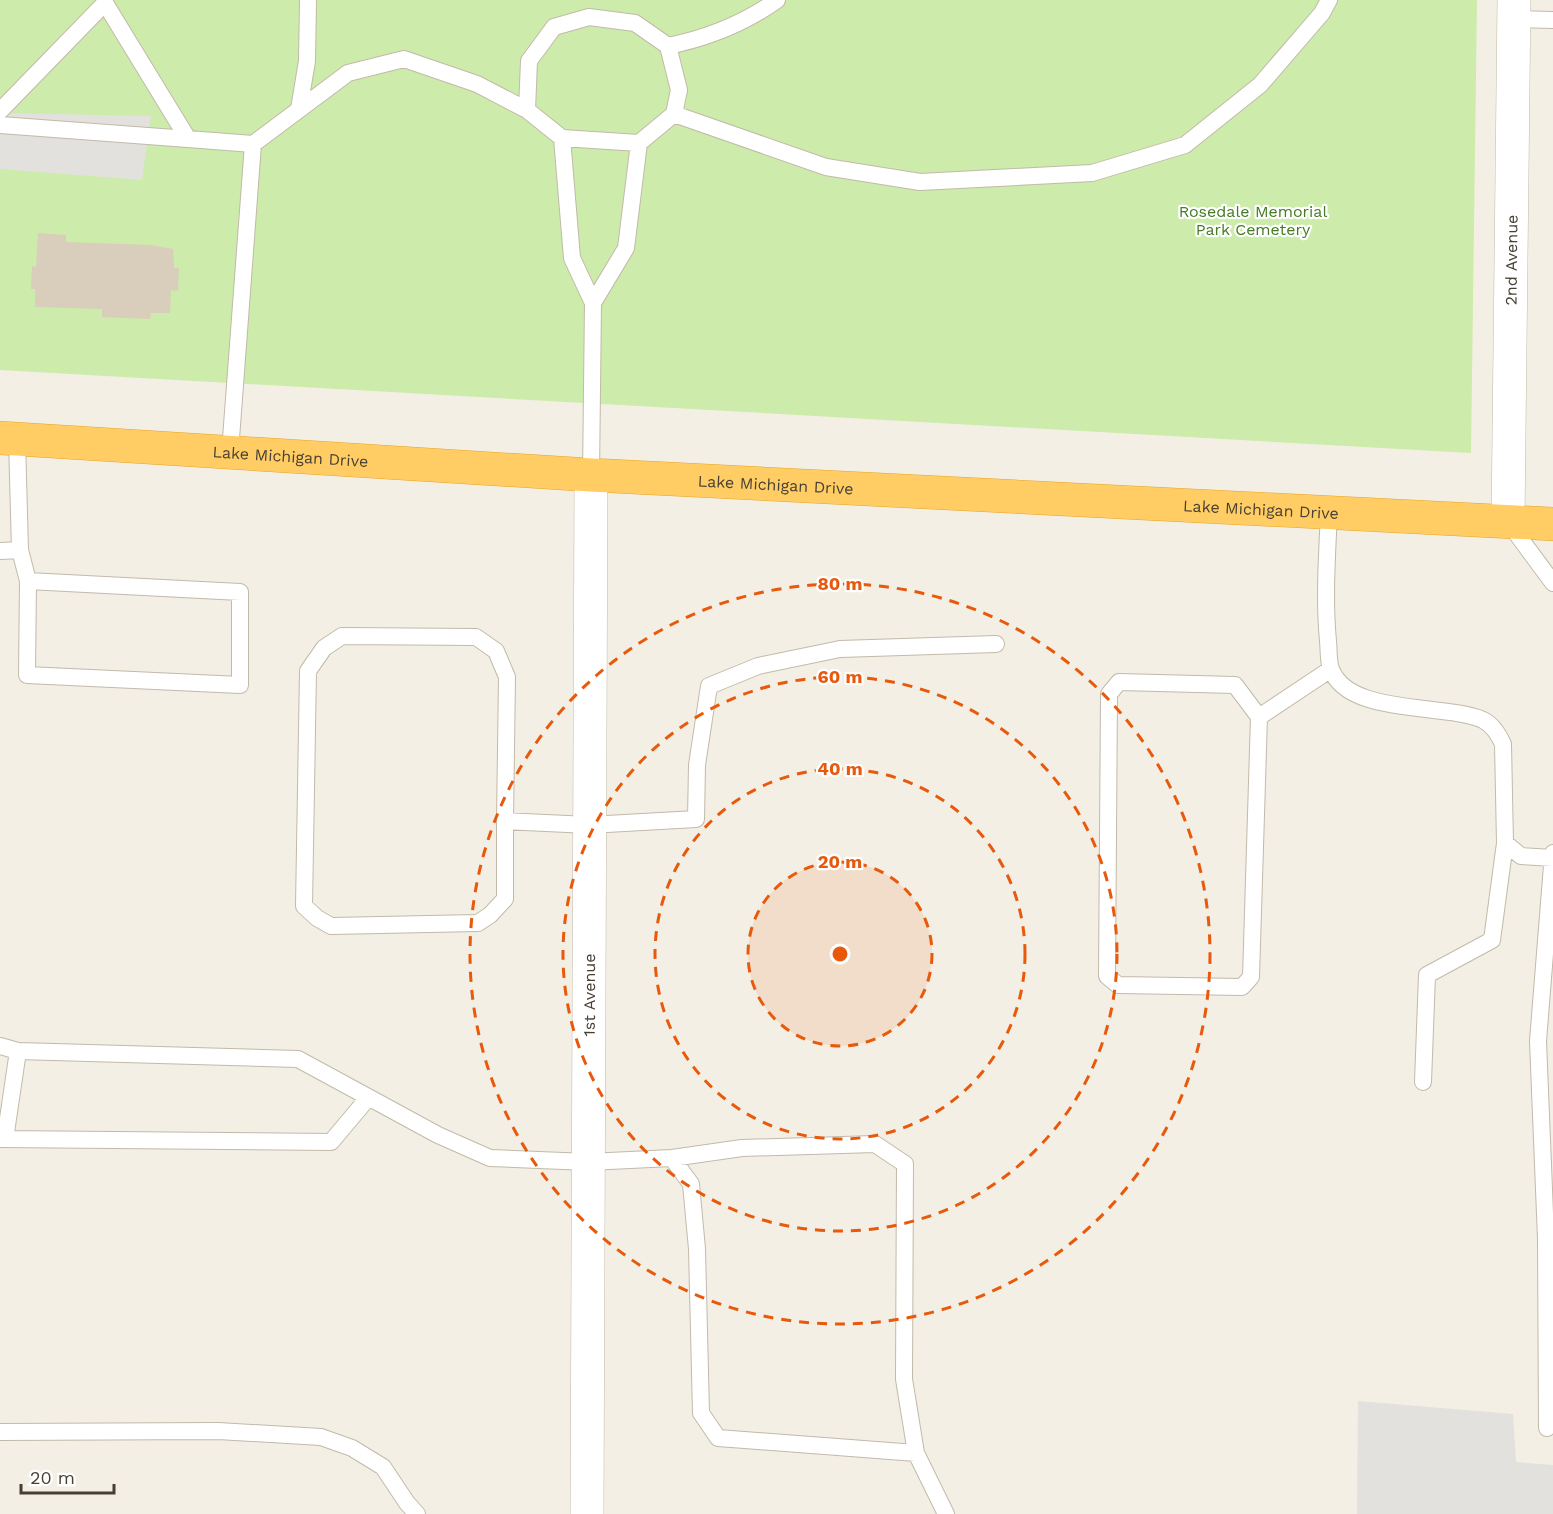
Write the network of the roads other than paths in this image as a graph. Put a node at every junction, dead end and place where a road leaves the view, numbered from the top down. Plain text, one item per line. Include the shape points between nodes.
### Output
1 (308, 0) edge
2 (777, 0) edge
3 (1329, 0) edge
4 (105, 2) edge
5 (590, 8) edge
6 (1514, 9) edge
7 (1553, 20) edge
8 (668, 46) junction
9 (299, 109) junction
10 (527, 110) junction
11 (0, 111) edge
12 (674, 114) junction
13 (0, 124) edge
14 (562, 138) junction
15 (188, 139) junction
16 (639, 143) junction
17 (253, 144) junction
18 (593, 303) junction
19 (8, 439) edge
20 (230, 452) junction
21 (591, 475) junction
22 (1329, 513) junction
23 (1508, 521) junction
24 (1553, 524) edge
25 (20, 550) junction
26 (0, 551) edge
27 (28, 581) junction
28 (1553, 583) edge
29 (996, 644) dead end
30 (1331, 669) junction
31 (1259, 717) junction
32 (506, 821) junction
33 (590, 825) junction
34 (1505, 843) junction
35 (1553, 856) edge
36 (0, 1046) edge
37 (18, 1051) junction
38 (1423, 1082) dead end
39 (368, 1098) junction
40 (2, 1139) edge
41 (672, 1158) junction
42 (588, 1162) junction
43 (1547, 1428) dead end
44 (0, 1432) edge
45 (916, 1453) junction
46 (417, 1514) edge
47 (587, 1514) edge
48 (946, 1514) edge

1 - 9 lane via 307,61
2 - 8 lane via 702,39
3 - 12 lane via 1260,85 1185,146 1092,173 920,182 825,167
4 - 11 lane
4 - 15 lane
5 - 8 lane via 635,23
5 - 10 lane via 554,27 529,61
6 - 7 lane
6 - 23 street, 2nd Avenue
8 - 12 lane via 679,90
9 - 10 lane via 348,73 404,59 477,84
9 - 17 lane
10 - 14 lane
12 - 16 lane
13 - 15 lane
14 - 16 lane
14 - 18 lane via 572,258
15 - 17 lane
16 - 18 lane via 626,248
17 - 20 lane
18 - 21 lane
19 - 20 highway, Lake Michigan Drive
19 - 25 lane
20 - 21 highway, Lake Michigan Drive
21 - 22 highway, Lake Michigan Drive
21 - 33 street, 1st Avenue
22 - 23 highway, Lake Michigan Drive
22 - 30 lane via 1326,612
23 - 24 highway, Lake Michigan Drive
23 - 28 lane
25 - 26 lane
25 - 27 lane
27 - 27 lane via 27,675 240,685 240,592
29 - 33 lane via 840,649 758,666 709,686 697,765 696,819
30 - 31 lane
30 - 34 lane via 1343,687 1364,697 1468,715 1496,730 1503,744
31 - 31 lane via 1251,977 1242,987 1118,985 1107,976 1109,694 1119,682 1235,686
32 - 32 lane via 507,677 496,651 476,637 342,636 324,648 308,671 304,906 316,918 331,926 478,923 505,899
32 - 33 lane
33 - 42 street, 1st Avenue
34 - 35 lane via 1521,856
34 - 38 lane via 1492,940 1427,975
35 - 43 lane via 1538,1041 1546,1239
36 - 37 lane
37 - 39 lane via 298,1059
37 - 40 lane
39 - 40 lane via 331,1142
39 - 42 lane via 490,1158
41 - 42 lane
41 - 45 lane via 691,1184 697,1249 701,1413 718,1438
41 - 45 lane via 742,1148 876,1144 905,1164 904,1379
42 - 47 street, 1st Avenue
44 - 46 lane via 218,1431 321,1437 352,1448 383,1467
45 - 48 lane

